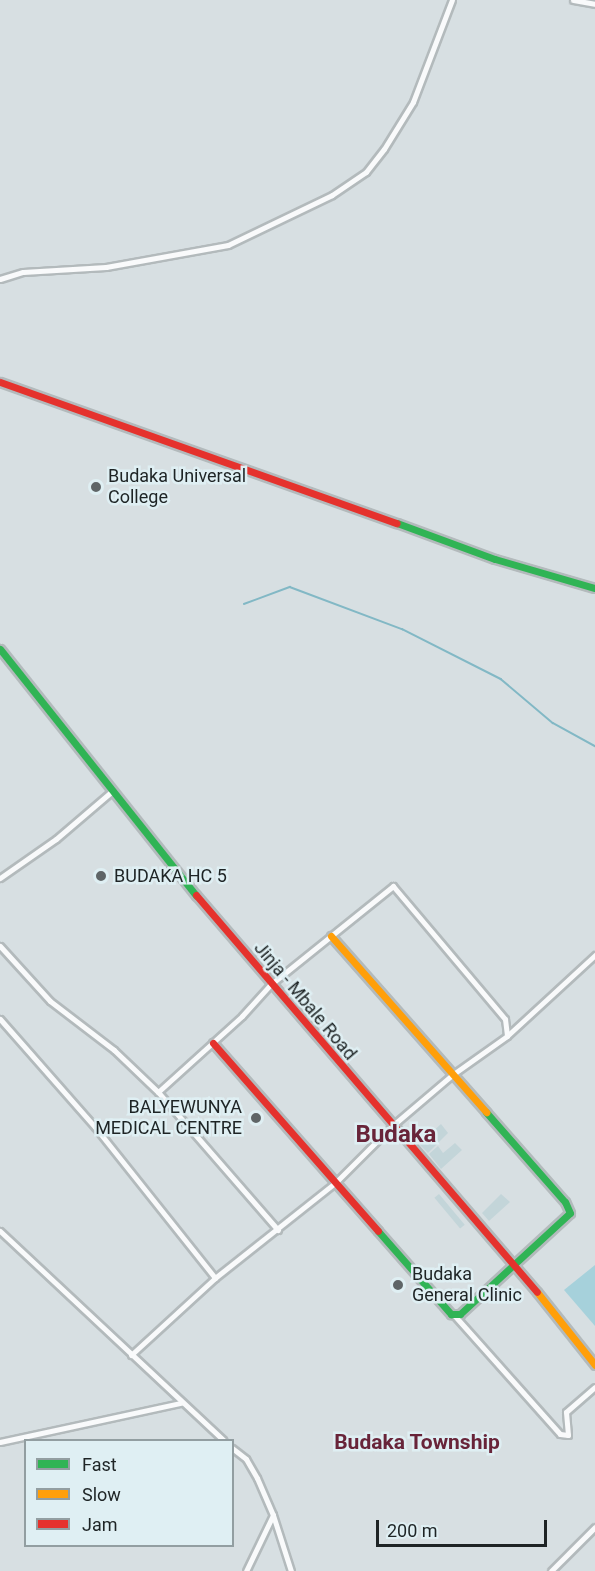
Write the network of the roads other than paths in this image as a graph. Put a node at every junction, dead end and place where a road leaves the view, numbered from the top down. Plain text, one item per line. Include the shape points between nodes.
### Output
1 (452, 0) edge
2 (573, 0) edge
3 (595, 4) edge
4 (0, 279) edge
5 (0, 382) edge
6 (595, 588) edge
7 (0, 649) edge
8 (111, 792) junction
9 (0, 878) edge
10 (331, 936) junction
11 (0, 946) edge
12 (595, 955) edge
13 (270, 985) junction
14 (0, 1019) edge
15 (507, 1036) junction
16 (213, 1043) junction
17 (452, 1075) junction
18 (158, 1092) junction
19 (392, 1126) junction
20 (335, 1183) junction
21 (278, 1230) junction
22 (0, 1231) edge
23 (514, 1262) junction
24 (215, 1278) junction
25 (454, 1316) junction
26 (131, 1355) junction
27 (595, 1365) edge
28 (595, 1387) edge
29 (181, 1403) junction
30 (222, 1439) edge
31 (0, 1442) edge
32 (234, 1450) edge
33 (273, 1515) junction
34 (595, 1527) edge
35 (246, 1571) edge
36 (291, 1571) edge
37 (551, 1571) edge

1 - 4 street via 417,94 384,149 366,172 332,195 228,245 106,267 22,272
2 - 3 street
5 - 6 street via 188,446 495,559
7 - 8 street, Jinja - Mbale Road
8 - 9 street
8 - 13 street, Jinja - Mbale Road
10 - 13 street
10 - 15 street via 393,886 505,1019
10 - 17 street
11 - 18 street via 50,1001 114,1050
12 - 15 street
13 - 16 street
13 - 19 street, Jinja - Mbale Road
14 - 24 street via 95,1127
15 - 17 street
16 - 18 street
16 - 20 street
17 - 19 street
17 - 23 street via 542,1174 570,1213
18 - 21 street
19 - 20 street
19 - 23 street, Jinja - Mbale Road
20 - 21 street
20 - 25 street
21 - 24 street
22 - 26 street
23 - 25 street
23 - 27 street, Jinja - Mbale Road
24 - 26 street
25 - 28 street via 560,1434 568,1435 566,1412
26 - 29 street
29 - 30 street
29 - 31 street
32 - 33 street via 246,1459 258,1478
33 - 35 street
33 - 36 street
34 - 37 street

